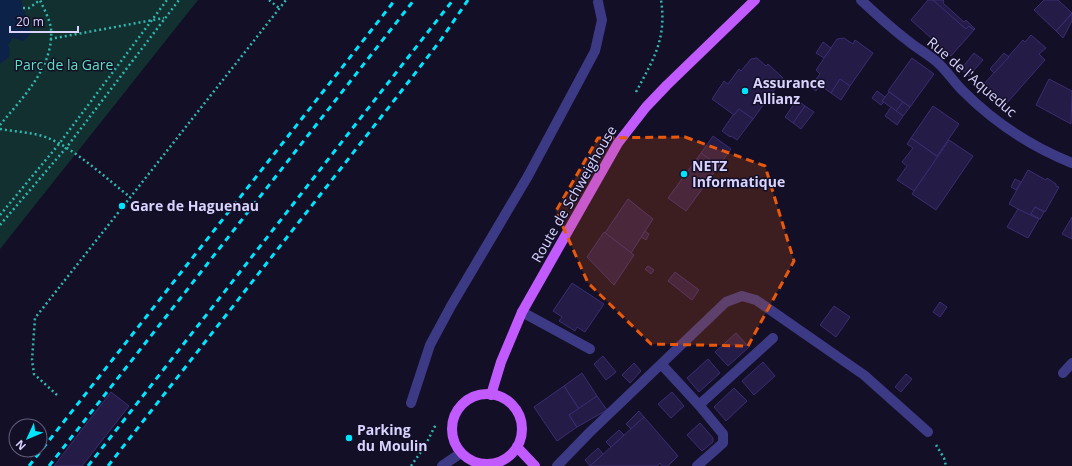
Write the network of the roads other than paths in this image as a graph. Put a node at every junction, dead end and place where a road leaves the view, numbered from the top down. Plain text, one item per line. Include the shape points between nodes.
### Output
1 (744, 0) edge
2 (755, 0) edge
3 (861, 0) edge
4 (598, 2) dead end
5 (715, 40) junction
6 (1072, 163) edge
7 (522, 312) junction
8 (773, 338) dead end
9 (590, 349) dead end
10 (1072, 363) edge
11 (662, 364) junction
12 (1063, 373) dead end
13 (491, 395) junction
14 (411, 403) dead end
15 (699, 405) junction
16 (928, 432) road end
17 (517, 447) junction
18 (461, 453) junction
19 (485, 465) edge
20 (442, 466) edge
21 (535, 466) edge
22 (557, 466) edge
23 (697, 466) edge

1 - 5 main road
2 - 5 main road, Route de Schweighouse
3 - 6 street, Rue de l'Aqueduc via 908,41 936,61 986,112 1042,149
4 - 14 street via 602,20 595,50 528,176 430,345
5 - 7 main road, Route de Schweighouse via 646,106 618,143
7 - 9 street
7 - 13 main road, Route de Schweighouse
8 - 15 street
10 - 12 street
11 - 15 street
11 - 16 street via 726,302 742,296 756,300 864,375
11 - 22 street
13 - 17 main road via 506,400 518,413 522,424 522,436
13 - 18 main road via 479,395 459,408 454,418 452,436
15 - 23 street via 723,434 723,443
17 - 19 main road via 502,461
17 - 21 main road
18 - 19 main road via 470,460
18 - 20 street

